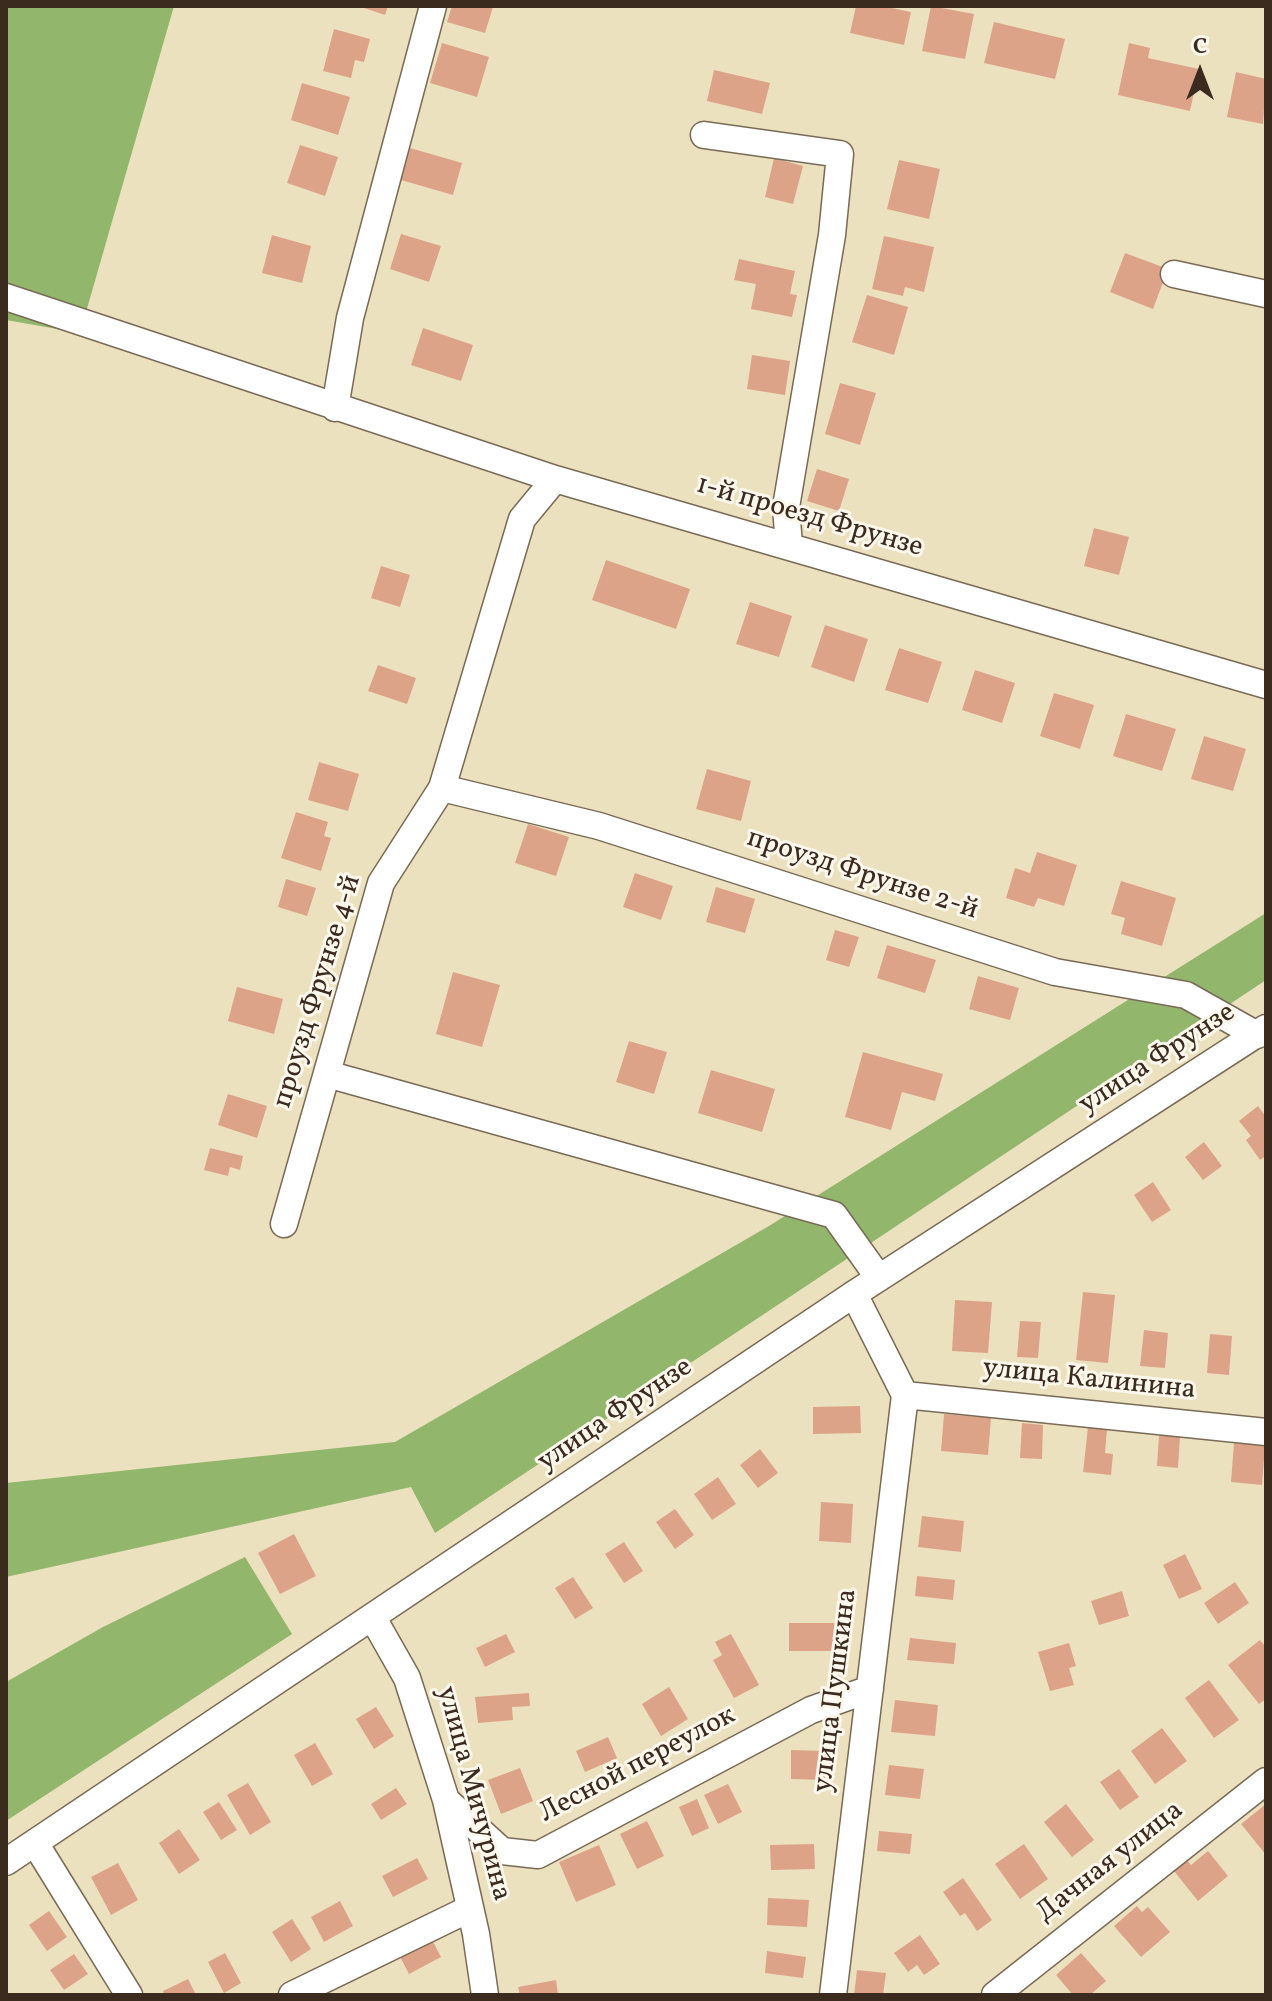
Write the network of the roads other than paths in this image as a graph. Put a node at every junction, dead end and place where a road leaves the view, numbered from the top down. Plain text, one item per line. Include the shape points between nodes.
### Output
1 (433, 6) edge
2 (704, 135) dead end
3 (1174, 274) dead end
4 (1266, 294) edge
5 (6, 297) edge
6 (335, 408) junction
7 (555, 479) junction
8 (789, 546) junction
9 (1266, 685) edge
10 (442, 788) junction
11 (1261, 1032) edge
12 (327, 1074) junction
13 (284, 1224) dead end
14 (879, 1278) junction
15 (854, 1294) junction
16 (905, 1395) junction
17 (1266, 1432) edge
18 (373, 1618) junction
19 (870, 1689) junction
20 (1266, 1781) edge
21 (446, 1800) junction
22 (35, 1843) junction
23 (6, 1862) edge
24 (469, 1909) junction
25 (129, 1995) edge
26 (292, 1995) edge
27 (485, 1995) edge
28 (833, 1995) edge
29 (995, 1995) edge

1 - 6 street via 350,318
2 - 8 street via 840,154 832,235 786,507
3 - 4 street
5 - 6 street, 1-й проезд Фрунзе
6 - 7 street, 1-й проезд Фрунзе
7 - 8 street, 1-й проезд Фрунзе
7 - 10 street, проузд Фрунзе 4-й via 522,519
8 - 9 street, 1-й проезд Фрунзе
10 - 11 street, проузд Фрунзе 2-й via 599,826 1055,972 1186,995
10 - 12 street, проузд Фрунзе 4-й via 381,883
11 - 14 street, улица Фрунзе
12 - 13 street, проузд Фрунзе 4-й
12 - 14 street via 834,1215
14 - 15 street, улица Фрунзе
15 - 16 street
15 - 18 street, улица Фрунзе
16 - 17 street, улица Калинина
16 - 19 street, улица Пушкина
18 - 21 street, улица Мичурина via 407,1678
18 - 22 street, улица Фрунзе
19 - 21 street, Лесной переулок via 811,1710 538,1855 502,1851
19 - 28 street, улица Пушкина
20 - 29 street, Дачная улица
21 - 24 street, улица Мичурина
22 - 23 street, улица Фрунзе
22 - 25 street
24 - 26 street
24 - 27 street, улица Мичурина

